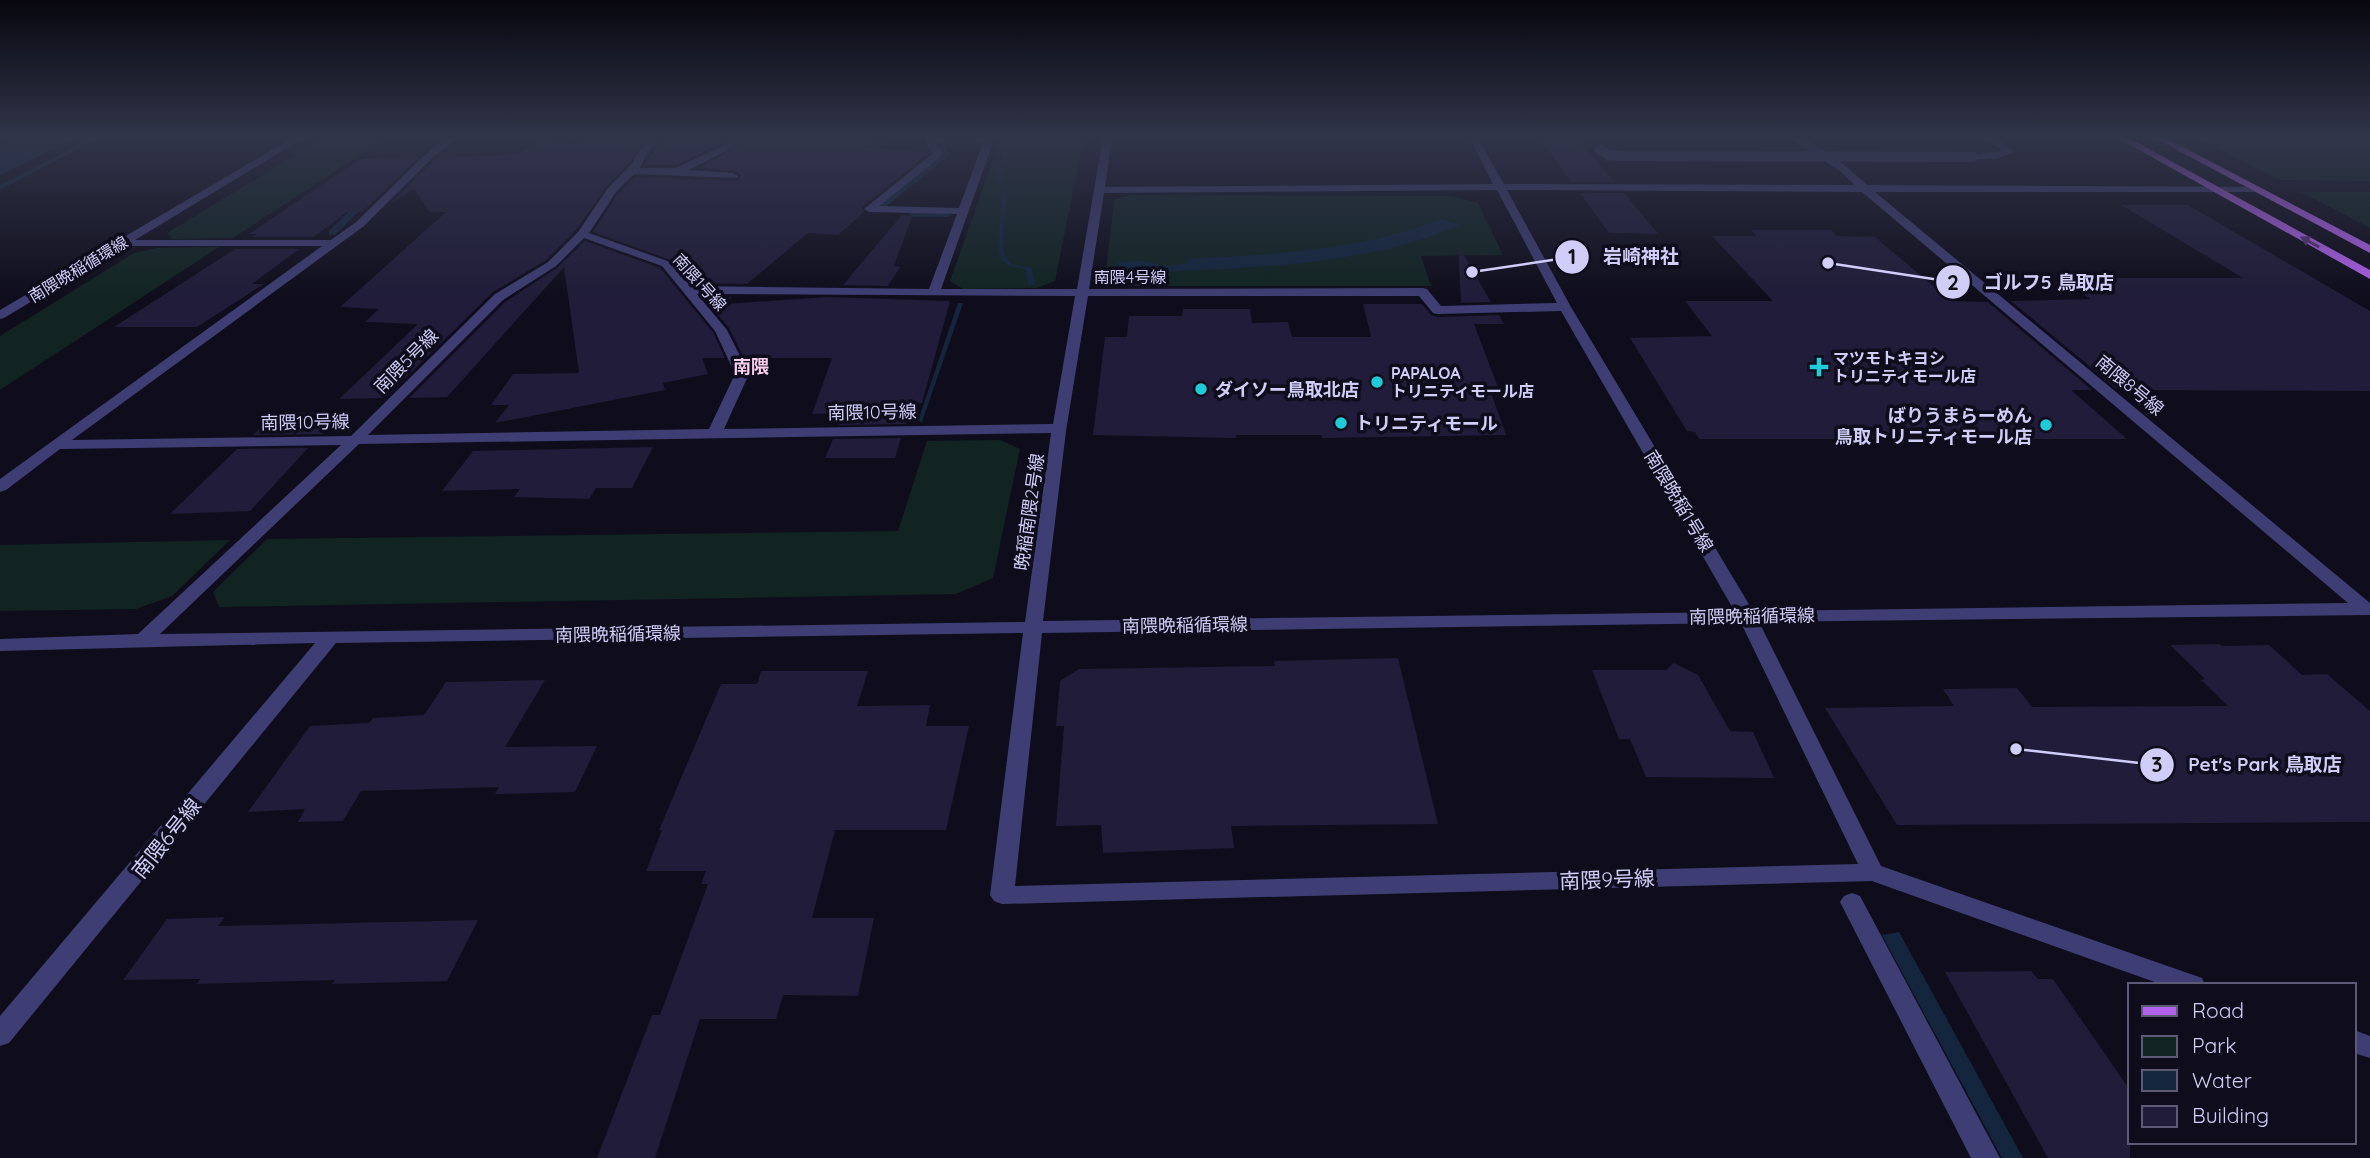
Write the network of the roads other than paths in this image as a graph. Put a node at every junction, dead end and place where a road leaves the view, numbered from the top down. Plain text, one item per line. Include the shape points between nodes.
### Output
1 (209, 191) edge
2 (394, 191) edge
3 (611, 191) edge
4 (892, 191) edge
5 (969, 191) edge
6 (1101, 191) edge
7 (1500, 191) edge
8 (1868, 191) edge
9 (2219, 191) edge
10 (2259, 191) edge
11 (962, 211) junction
12 (582, 234) junction
13 (122, 243) junction
14 (333, 243) junction
15 (2370, 250) edge
16 (2370, 275) edge
17 (687, 290) junction
18 (934, 293) junction
19 (1083, 293) junction
20 (1564, 307) junction
21 (0, 315) edge
22 (1059, 428) junction
23 (714, 434) junction
24 (354, 440) junction
25 (57, 445) junction
26 (0, 487) edge
27 (2368, 609) edge
28 (1747, 616) junction
29 (1033, 628) junction
30 (329, 639) junction
31 (143, 640) junction
32 (0, 645) edge
33 (1873, 872) junction
34 (1002, 895) joint
35 (1852, 902) dead end
36 (2187, 983) edge
37 (0, 1035) edge
38 (1986, 1158) edge

1 - 13 street, 南隈晩稲循環線
2 - 14 street via 360,225
3 - 12 street
4 - 11 street via 869,209
5 - 11 street
6 - 19 street, 晩稲南隈2号線
7 - 20 street, 南隈晩稲1号線
8 - 27 street, 南隈8号線
16 -> 9 main road
10 - 15 main road
11 - 18 street
12 - 17 street, 南隈1号線 via 666,264
12 - 24 street, 南隈5号線 via 552,264 499,297
13 - 14 street
13 - 21 street, 南隈晩稲循環線
14 - 25 street
17 - 18 street, 南隈4号線
17 - 23 street, 南隈1号線 via 721,330 742,374
18 - 19 street, 南隈4号線
19 - 20 street, 南隈4号線 via 1423,292 1437,310
19 - 22 street, 晩稲南隈2号線
20 - 28 street, 南隈晩稲1号線
22 - 23 street, 南隈10号線
22 - 29 street, 晩稲南隈2号線
23 - 24 street, 南隈10号線
24 - 25 street, 南隈10号線
24 - 31 street, 南隈5号線
25 - 26 street
27 - 28 street, 南隈晩稲循環線
28 - 29 street, 南隈晩稲循環線
28 - 33 street, 南隈晩稲1号線
29 - 30 street, 南隈晩稲循環線
29 - 34 street, 晩稲南隈2号線
30 - 31 street, 南隈晩稲循環線
30 - 37 street, 南隈6号線
31 - 32 street, 南隈晩稲循環線
33 - 34 street, 南隈9号線
33 - 36 street, 南隈9号線
35 - 38 street

